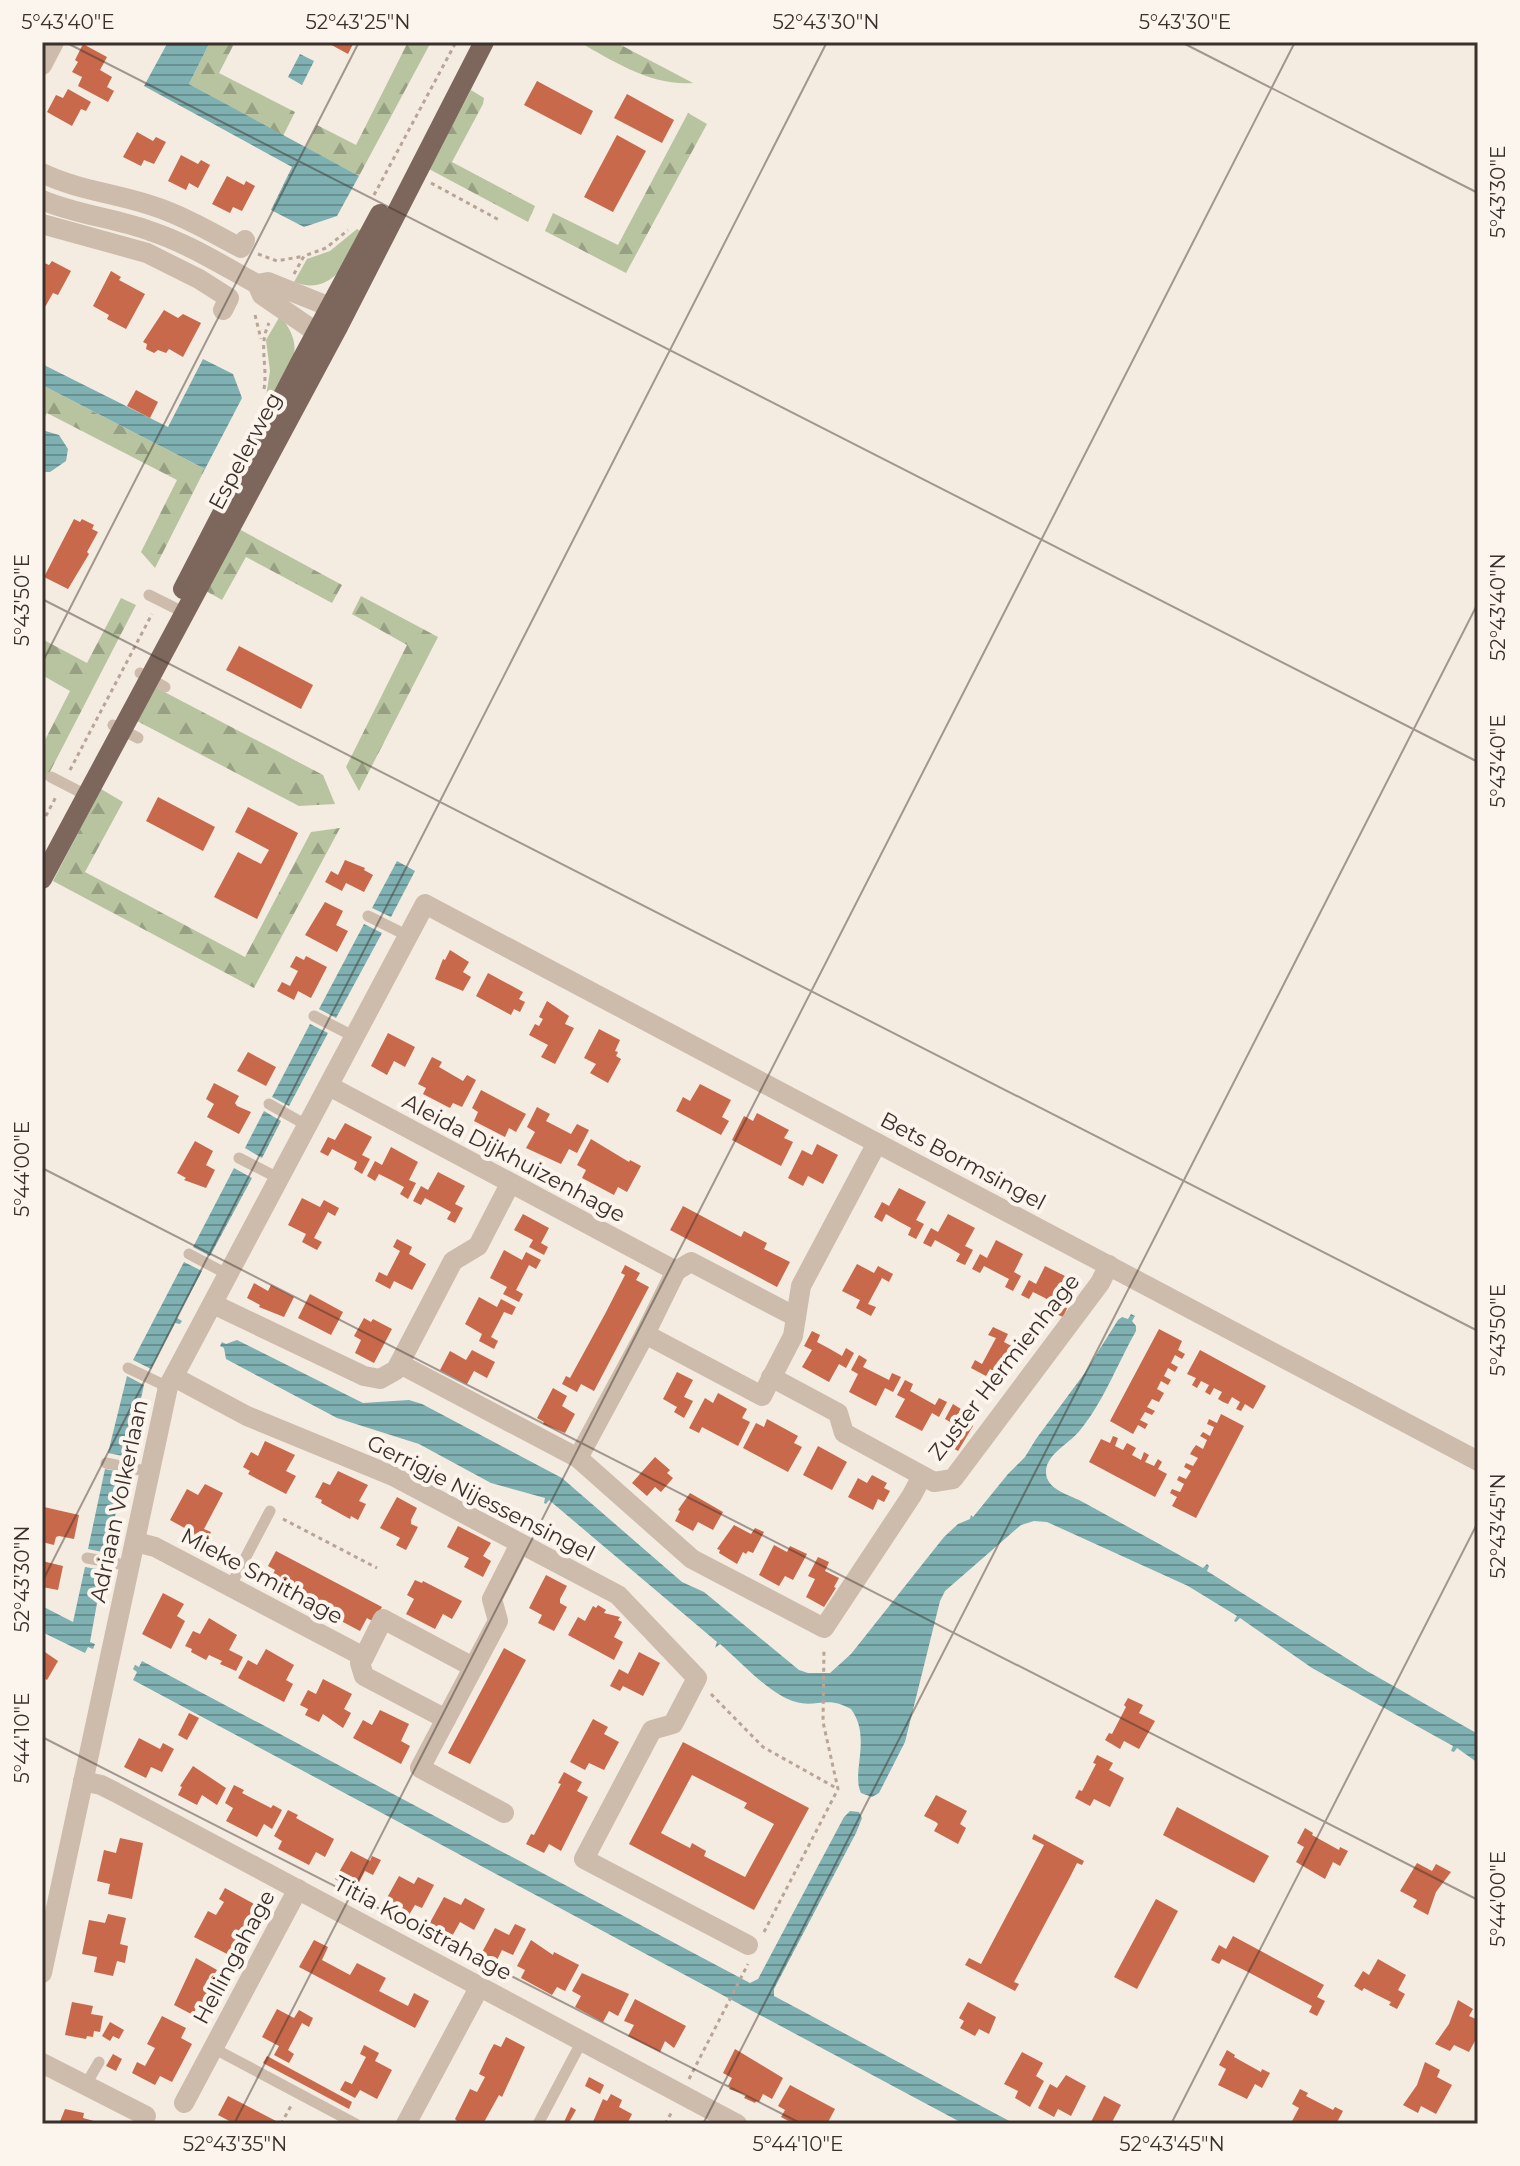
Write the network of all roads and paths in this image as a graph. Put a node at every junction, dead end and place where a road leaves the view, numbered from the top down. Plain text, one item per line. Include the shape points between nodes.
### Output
1 (54, 42) edge
2 (456, 42) edge
3 (473, 42) edge
4 (484, 42) edge
5 (42, 65) edge
6 (42, 173) edge
7 (413, 174) junction
8 (444, 190) dead end
9 (371, 199) dead end
10 (42, 200) edge
11 (501, 221) dead end
12 (356, 223) dead end
13 (42, 224) edge
14 (249, 246) joint
15 (304, 256) junction
16 (236, 273) junction
17 (291, 280) dead end
18 (257, 284) junction
19 (330, 307) junction
20 (252, 309) dead end
21 (338, 327) junction
22 (316, 332) junction
23 (261, 339) dead end
24 (149, 595) dead end
25 (179, 610) junction
26 (51, 777) dead end
27 (82, 793) junction
28 (42, 859) edge
29 (42, 879) edge
30 (425, 904) joint
31 (368, 916) dead end
32 (408, 936) junction
33 (314, 1016) dead end
34 (355, 1037) junction
35 (329, 1086) junction
36 (269, 1104) dead end
37 (308, 1126) junction
38 (877, 1143) junction
39 (239, 1158) dead end
40 (280, 1179) junction
41 (510, 1184) junction
42 (189, 1254) dead end
43 (1109, 1265) junction
44 (676, 1271) junction
45 (229, 1275) junction
46 (213, 1304) junction
47 (796, 1317) junction
48 (645, 1334) junction
49 (400, 1364) junction
50 (128, 1368) dead end
51 (771, 1377) junction
52 (171, 1382) junction
53 (578, 1458) junction
54 (1478, 1461) edge
55 (106, 1463) dead end
56 (150, 1472) junction
57 (922, 1476) junction
58 (270, 1511) dead end
59 (290, 1522) dead end
60 (136, 1542) junction
61 (520, 1544) junction
62 (87, 1558) dead end
63 (130, 1566) junction
64 (377, 1568) dead end
65 (230, 1587) junction
66 (364, 1657) junction
67 (823, 1663) dead end
68 (473, 1667) junction
69 (697, 1678) junction
70 (446, 1719) junction
71 (83, 1781) junction
72 (838, 1789) junction
73 (504, 1813) dead end
74 (298, 1889) junction
75 (755, 1940) joint
76 (744, 1972) dead end
77 (42, 1973) edge
78 (480, 1986) junction
79 (582, 2041) junction
80 (213, 2048) junction
81 (99, 2062) dead end
82 (42, 2063) edge
83 (686, 2085) dead end
84 (85, 2086) junction
85 (294, 2101) dead end
86 (184, 2103) dead end
87 (146, 2116) dead end
88 (281, 2124) edge
89 (356, 2124) edge
90 (406, 2124) edge
91 (538, 2124) edge
92 (737, 2124) edge

1 - 5 street
2 - 9 path
3 - 7 main road, Espelerweg
4 - 7 main road, Espelerweg
6 - 14 street via 165,210 241,248
7 - 19 main road, Espelerweg
7 - 21 main road, Espelerweg
8 - 11 path
10 - 16 street via 154,232
12 - 15 path via 326,248
13 - 16 street via 147,253 199,279 224,303
14 - 15 path via 277,261
15 - 17 path
16 - 18 street
18 - 19 street via 268,282
18 - 22 street via 262,295
19 - 21 street
19 - 22 main road, Espelerweg
20 - 23 path
21 - 22 street
21 - 25 main road, Espelerweg
22 - 25 main road, Espelerweg
24 - 25 lane
25 - 27 main road, Espelerweg via 124,731
26 - 27 lane
27 - 28 main road, Espelerweg
27 - 29 main road, Espelerweg
30 - 32 street, Adriaan Volkerlaan
30 - 38 street, Bets Bormsingel
31 - 32 lane
32 - 34 street, Adriaan Volkerlaan
33 - 34 lane
34 - 35 street, Adriaan Volkerlaan
35 - 37 street, Adriaan Volkerlaan
35 - 41 street, Aleida Dijkhuizenhage
36 - 37 lane
37 - 40 street, Adriaan Volkerlaan
38 - 43 street, Bets Bormsingel
38 - 47 street via 801,1286
39 - 40 lane
40 - 45 street, Adriaan Volkerlaan
41 - 44 street, Aleida Dijkhuizenhage
41 - 49 street via 478,1246 453,1261
42 - 45 lane
43 - 54 street, Bets Bormsingel
43 - 57 street, Zuster Hermienhage via 953,1479 934,1482
44 - 47 street via 691,1262
44 - 48 street
45 - 46 street, Adriaan Volkerlaan
46 - 49 street via 371,1379 391,1375
46 - 52 street, Adriaan Volkerlaan
47 - 51 street via 793,1336
48 - 51 street via 762,1396
48 - 53 street
49 - 53 street
50 - 52 lane
51 - 57 street, Zuster Hermienhage via 838,1413 844,1433
52 - 56 street, Adriaan Volkerlaan
52 - 61 street, Gerrigje Nijessensingel via 393,1476
53 - 57 street via 692,1559 824,1628
55 - 56 lane
56 - 60 street, Adriaan Volkerlaan
58 - 65 lane
59 - 64 path
60 - 63 street, Adriaan Volkerlaan
60 - 65 street, Mieke Smithage
61 - 68 street via 492,1599 498,1621
61 - 69 street, Gerrigje Nijessensingel via 618,1595
62 - 63 lane
63 - 71 street, Adriaan Volkerlaan
65 - 66 street, Mieke Smithage
66 - 68 street via 383,1619
66 - 70 street via 364,1676
67 - 72 path via 825,1732
68 - 70 street
69 - 72 path via 763,1747
69 - 75 street via 673,1724 652,1730 584,1859
70 - 73 street via 420,1768
71 - 74 street, Titia Kooistrahage via 101,1785
71 - 77 street, Adriaan Volkerlaan
72 - 75 path
74 - 78 street, Titia Kooistrahage
74 - 80 street, Hellingahage
76 - 83 path
78 - 79 street, Titia Kooistrahage
78 - 90 street
79 - 91 lane
79 - 92 street, Titia Kooistrahage
80 - 86 street, Hellingahage
80 - 89 lane, Hellingahage
81 - 84 lane
82 - 84 street
84 - 87 street via 121,2109
85 - 88 path

